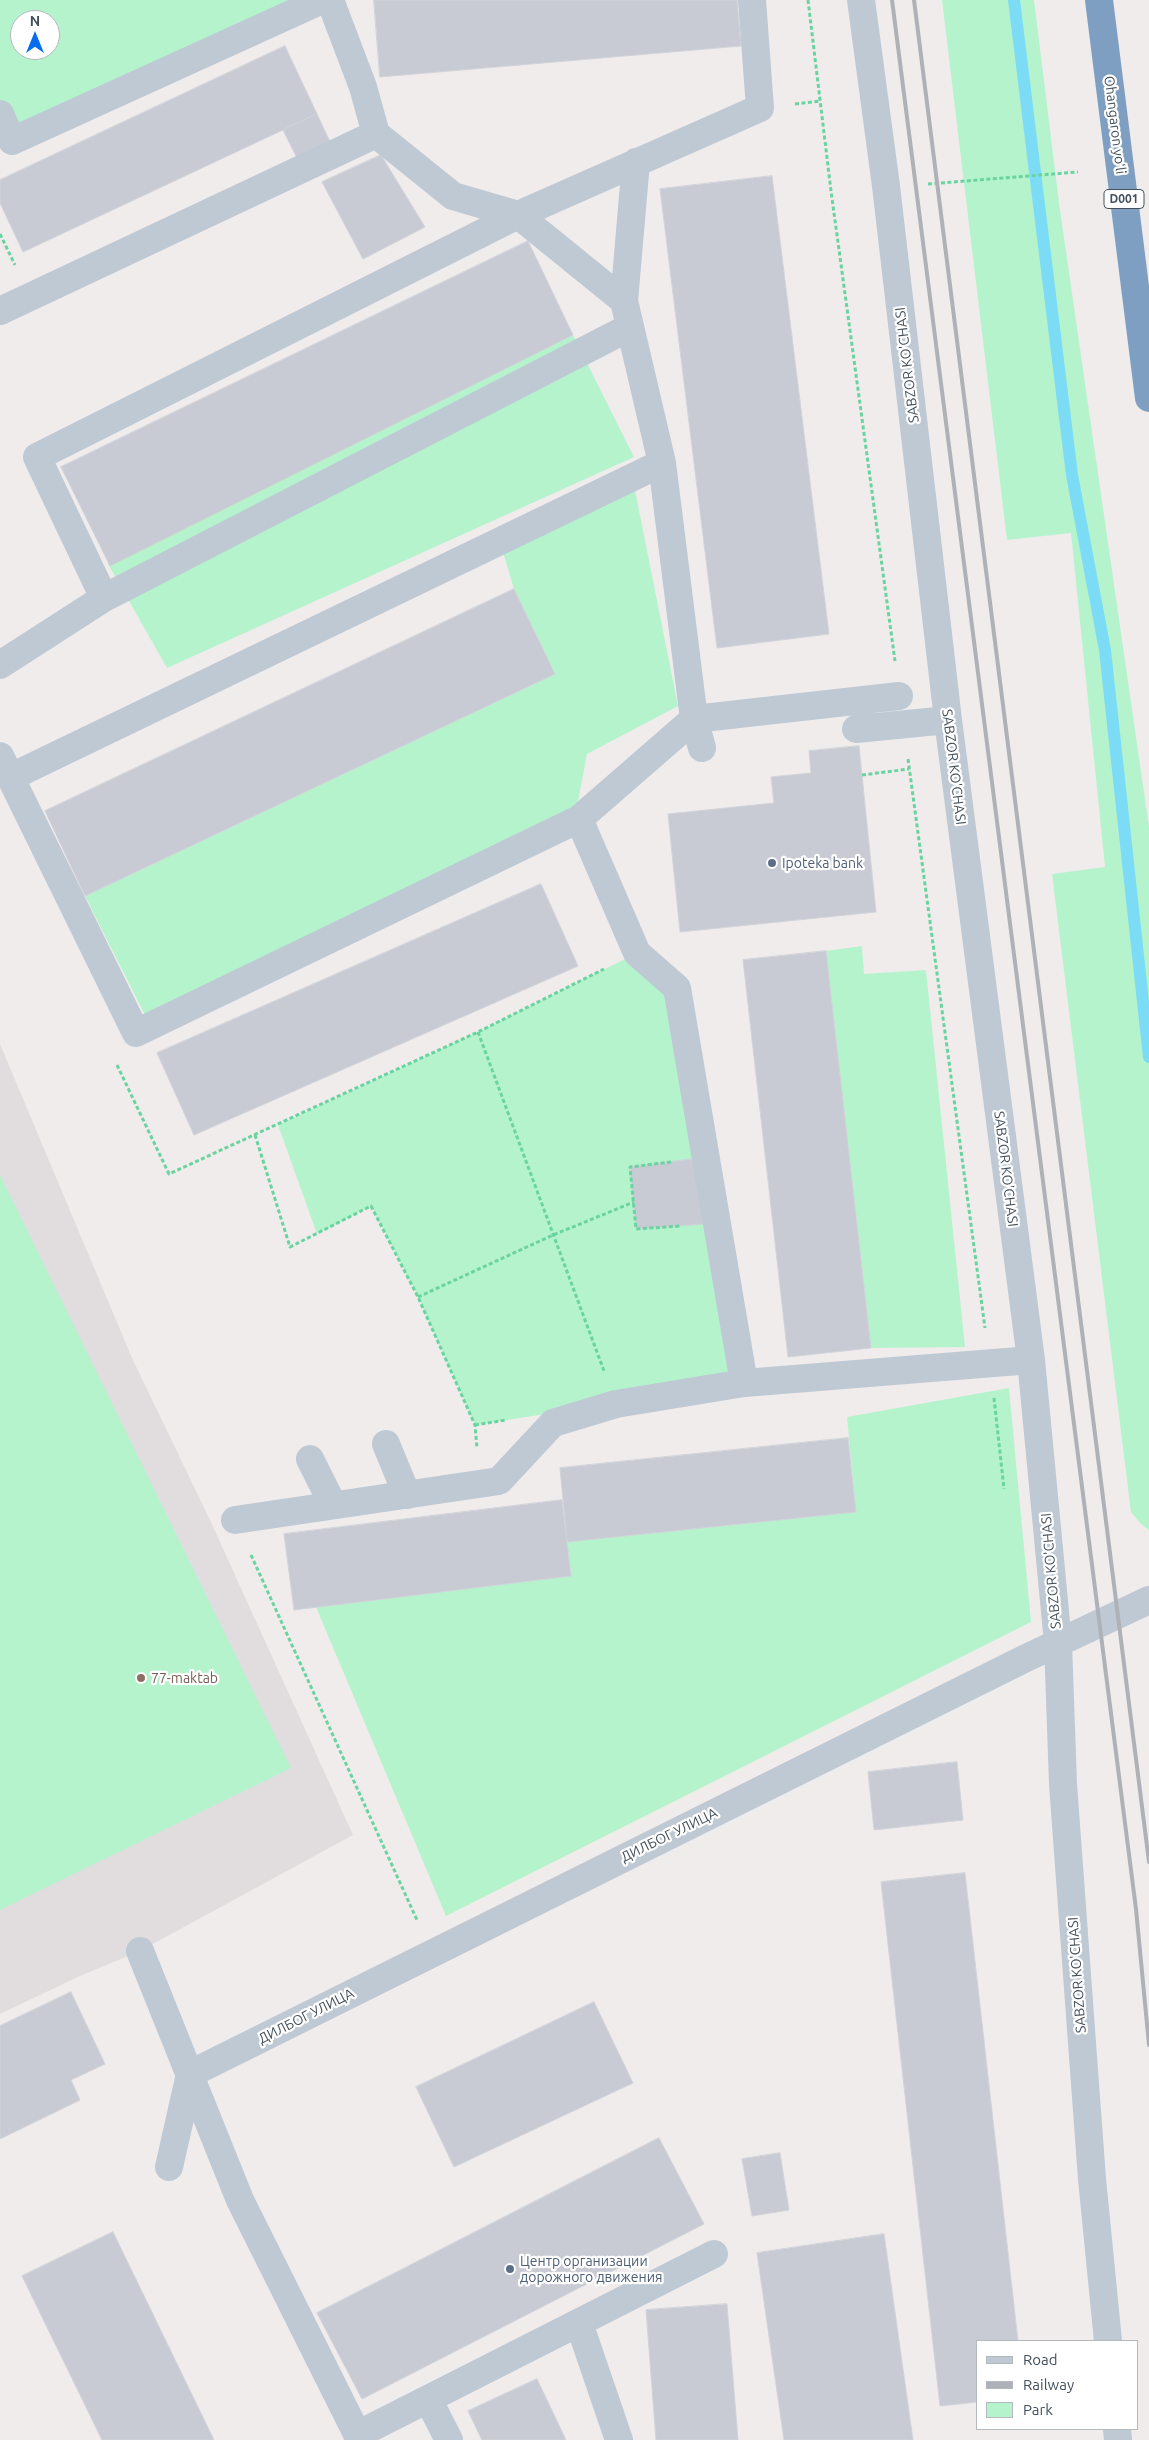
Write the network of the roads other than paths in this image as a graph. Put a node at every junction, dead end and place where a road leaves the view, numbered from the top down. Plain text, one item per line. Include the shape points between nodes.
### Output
1 (322, 0) edge
2 (330, 0) edge
3 (752, 0) edge
4 (861, 0) edge
5 (1099, 0) edge
6 (0, 114) edge
7 (376, 134) junction
8 (636, 162) junction
9 (518, 215) junction
10 (0, 310) edge
11 (627, 314) junction
12 (1149, 398) edge
13 (662, 463) junction
14 (104, 598) junction
15 (0, 665) edge
16 (899, 696) road end
17 (694, 719) junction
18 (948, 720) junction
19 (856, 729) dead end
20 (702, 748) dead end
21 (6, 766) edge
22 (579, 819) junction
23 (1031, 1360) junction
24 (744, 1383) junction
25 (386, 1444) dead end
26 (310, 1459) dead end
27 (407, 1495) junction
28 (333, 1505) junction
29 (235, 1520) road end
30 (1149, 1600) edge
31 (1058, 1643) junction
32 (140, 1952) dead end
33 (190, 2074) junction
34 (169, 2167) dead end
35 (714, 2254) dead end
36 (579, 2322) junction
37 (1108, 2340) edge
38 (428, 2399) junction
39 (359, 2438) edge
40 (450, 2440) edge
41 (619, 2440) edge

1 - 6 street via 12,141
2 - 7 street via 363,87
3 - 8 street via 760,108
4 - 18 street, SABZOR KO'CHASI
5 - 12 highway, Ohangaron yoʻli / D001
7 - 9 street via 453,196
7 - 10 street
8 - 9 street
8 - 11 street
9 - 11 street
9 - 14 street via 37,457
11 - 13 street
11 - 14 street
13 - 17 street
13 - 21 street
14 - 15 street
16 - 17 street
17 - 20 street
17 - 22 street
18 - 19 street
18 - 23 street, SABZOR KO'CHASI
21 - 22 street via 136,1033
22 - 24 street via 637,953 677,988
23 - 24 street
23 - 31 street, SABZOR KO'CHASI
24 - 27 street via 616,1404 553,1423 499,1481
25 - 27 street
26 - 28 street
27 - 28 street
28 - 29 street
30 - 31 street, ДИЛБОГ УЛИЦА
31 - 33 street, ДИЛБОГ УЛИЦА
31 - 37 street, SABZOR KO'CHASI via 1063,1784 1092,2179
32 - 33 street
33 - 34 street
33 - 39 street via 240,2200
35 - 36 street
36 - 38 street
36 - 41 street
38 - 39 street
38 - 40 street

